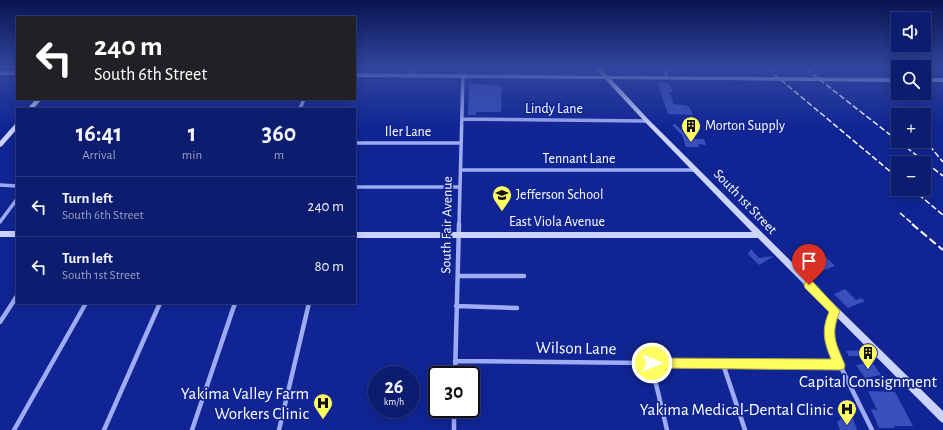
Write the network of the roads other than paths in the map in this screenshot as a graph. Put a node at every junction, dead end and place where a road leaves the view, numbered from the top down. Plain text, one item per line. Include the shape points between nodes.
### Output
1 (463, 89) edge
2 (617, 89) edge
3 (38, 100) edge
4 (31, 108) edge
5 (462, 119) junction
6 (647, 121) junction
7 (16, 126) edge
8 (356, 143) edge
9 (461, 143) junction
10 (0, 145) edge
11 (460, 170) junction
12 (696, 170) junction
13 (0, 186) edge
14 (16, 186) edge
15 (356, 187) edge
16 (460, 187) junction
17 (16, 200) edge
18 (0, 222) edge
19 (0, 234) edge
20 (16, 234) edge
21 (356, 235) edge
22 (459, 235) junction
23 (759, 235) junction
24 (458, 276) junction
25 (524, 276) dead end
26 (16, 298) edge
27 (85, 304) edge
28 (160, 304) edge
29 (235, 304) edge
30 (309, 304) edge
31 (456, 306) junction
32 (517, 308) dead end
33 (835, 311) junction
34 (0, 322) edge
35 (455, 361) junction
36 (652, 363) junction
37 (723, 364) junction
38 (840, 365) junction
39 (455, 366) edge
40 (454, 418) edge
41 (943, 418) edge
42 (14, 430) edge
43 (104, 430) edge
44 (192, 430) edge
45 (279, 430) edge
46 (454, 430) edge
47 (667, 430) edge
48 (745, 430) edge
49 (872, 430) edge

1 - 5 street, South Fair Avenue
2 - 6 street, South 1st Street
3 - 4 street
5 - 6 street, Lindy Lane
5 - 9 street, South Fair Avenue
6 - 12 street, South 1st Street
7 - 10 street
8 - 9 street, Iler Lane
9 - 11 street, South Fair Avenue
11 - 12 street, Tennant Lane
11 - 16 street, South Fair Avenue
12 - 23 street, South 1st Street
13 - 14 street
15 - 16 street
16 - 22 street, South Fair Avenue
17 - 18 street
19 - 20 street
21 - 22 street, East Viola Avenue
22 - 23 street, East Viola Avenue
22 - 24 street, South Fair Avenue
23 - 33 street, South 1st Street
24 - 25 street
24 - 31 street, South Fair Avenue
26 - 34 street
27 - 42 street
28 - 43 street
29 - 44 street
30 - 45 street
31 - 32 street
31 - 35 street, South Fair Avenue
33 - 38 street via 828,336
33 - 41 street, South 1st Street
35 - 36 street, Wilson Lane
35 - 39 street, South Fair Avenue
36 - 37 street, Wilson Lane
36 - 47 street
37 - 38 street, Wilson Lane
37 - 48 street
38 - 49 street
40 - 46 street

